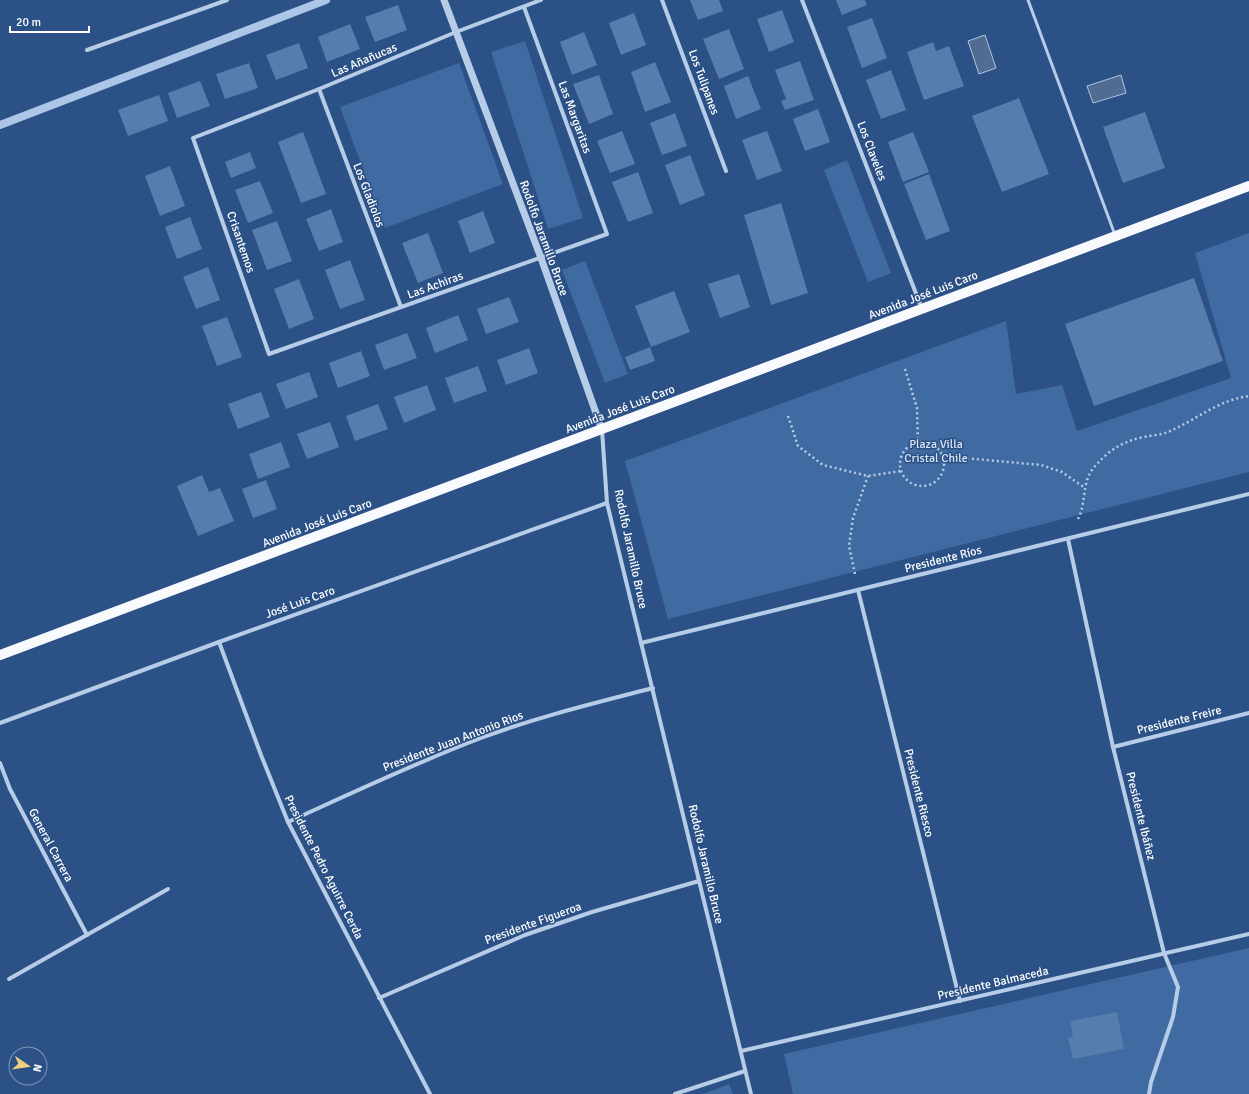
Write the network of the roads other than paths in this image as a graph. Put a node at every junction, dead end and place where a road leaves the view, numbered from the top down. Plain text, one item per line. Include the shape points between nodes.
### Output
1 (227, 0) edge
2 (444, 0) edge
3 (541, 0) edge
4 (662, 0) edge
5 (802, 0) edge
6 (1028, 0) edge
7 (524, 7) junction
8 (456, 32) junction
9 (87, 50) dead end
10 (319, 89) junction
11 (193, 138) joint
12 (726, 171) dead end
13 (1249, 186) edge
14 (606, 234) joint
15 (1115, 236) junction
16 (540, 258) junction
17 (401, 308) junction
18 (922, 309) junction
19 (270, 354) joint
20 (602, 430) junction
21 (1249, 494) edge
22 (607, 503) junction
23 (1068, 539) junction
24 (858, 590) junction
25 (219, 642) junction
26 (641, 643) junction
27 (0, 655) edge
28 (653, 688) junction
29 (1249, 713) edge
30 (0, 723) edge
31 (1113, 746) junction
32 (0, 763) edge
33 (288, 822) junction
34 (698, 881) junction
35 (168, 889) dead end
36 (1249, 934) edge
37 (87, 935) junction
38 (1164, 953) junction
39 (8, 979) dead end
40 (379, 998) junction
41 (960, 1001) junction
42 (741, 1052) junction
43 (746, 1071) junction
44 (430, 1094) edge
45 (675, 1094) edge
46 (751, 1094) edge
47 (1149, 1094) edge

1 - 9 street
2 - 8 street, Rodolfo Jaramillo Bruce
3 - 7 street, Las Añañucas
4 - 12 street, Los Tulipanes
5 - 18 street, Los Claveles
6 - 15 lane
7 - 8 street, Las Añañucas
7 - 14 street, Las Margaritas
8 - 10 street, Las Añañucas
8 - 16 street, Rodolfo Jaramillo Bruce
10 - 11 street, Las Añañucas
10 - 17 street, Los Gladiolos
11 - 19 street, Crisantemos
13 - 15 main road, Avenida José Luis Caro
14 - 16 street, Las Achiras
15 - 18 main road, Avenida José Luis Caro
16 - 17 street, Las Achiras
16 - 20 street, Rodolfo Jaramillo Bruce
17 - 19 street, Las Achiras
18 - 20 main road, Avenida José Luis Caro
20 - 22 street, Rodolfo Jaramillo Bruce
20 - 27 main road, Avenida José Luis Caro
21 - 23 street, Presidente Ríos
22 - 25 street, José Luis Caro
22 - 26 street, Rodolfo Jaramillo Bruce
23 - 24 street, Presidente Ríos
23 - 31 street, Presidente Ibáñez
24 - 26 street, Presidente Ríos
24 - 41 street, Presidente Riesco
25 - 30 street, José Luis Caro
25 - 33 street, Presidente Pedro Aguirre Cerda
26 - 28 street, Rodolfo Jaramillo Bruce
28 - 33 street, Presidente Juan Antonio Rios via 552,714 481,738 416,764
28 - 34 street, Rodolfo Jaramillo Bruce
29 - 31 street, Presidente Freire
31 - 38 street, Presidente Ibáñez
32 - 37 street, General Carrera via 10,789
33 - 40 street, Presidente Pedro Aguirre Cerda
34 - 40 street, Presidente Figueroa via 525,935
34 - 42 street, Rodolfo Jaramillo Bruce
35 - 37 street
36 - 38 street, Presidente Balmaceda
37 - 39 street
38 - 41 street, Presidente Balmaceda
38 - 47 street, Presidente Ibáñez via 1178,987 1177,1001
40 - 44 street, Presidente Pedro Aguirre Cerda
41 - 42 street, Presidente Balmaceda
42 - 43 street, Rodolfo Jaramillo Bruce
43 - 45 street
43 - 46 street, Rodolfo Jaramillo Bruce

